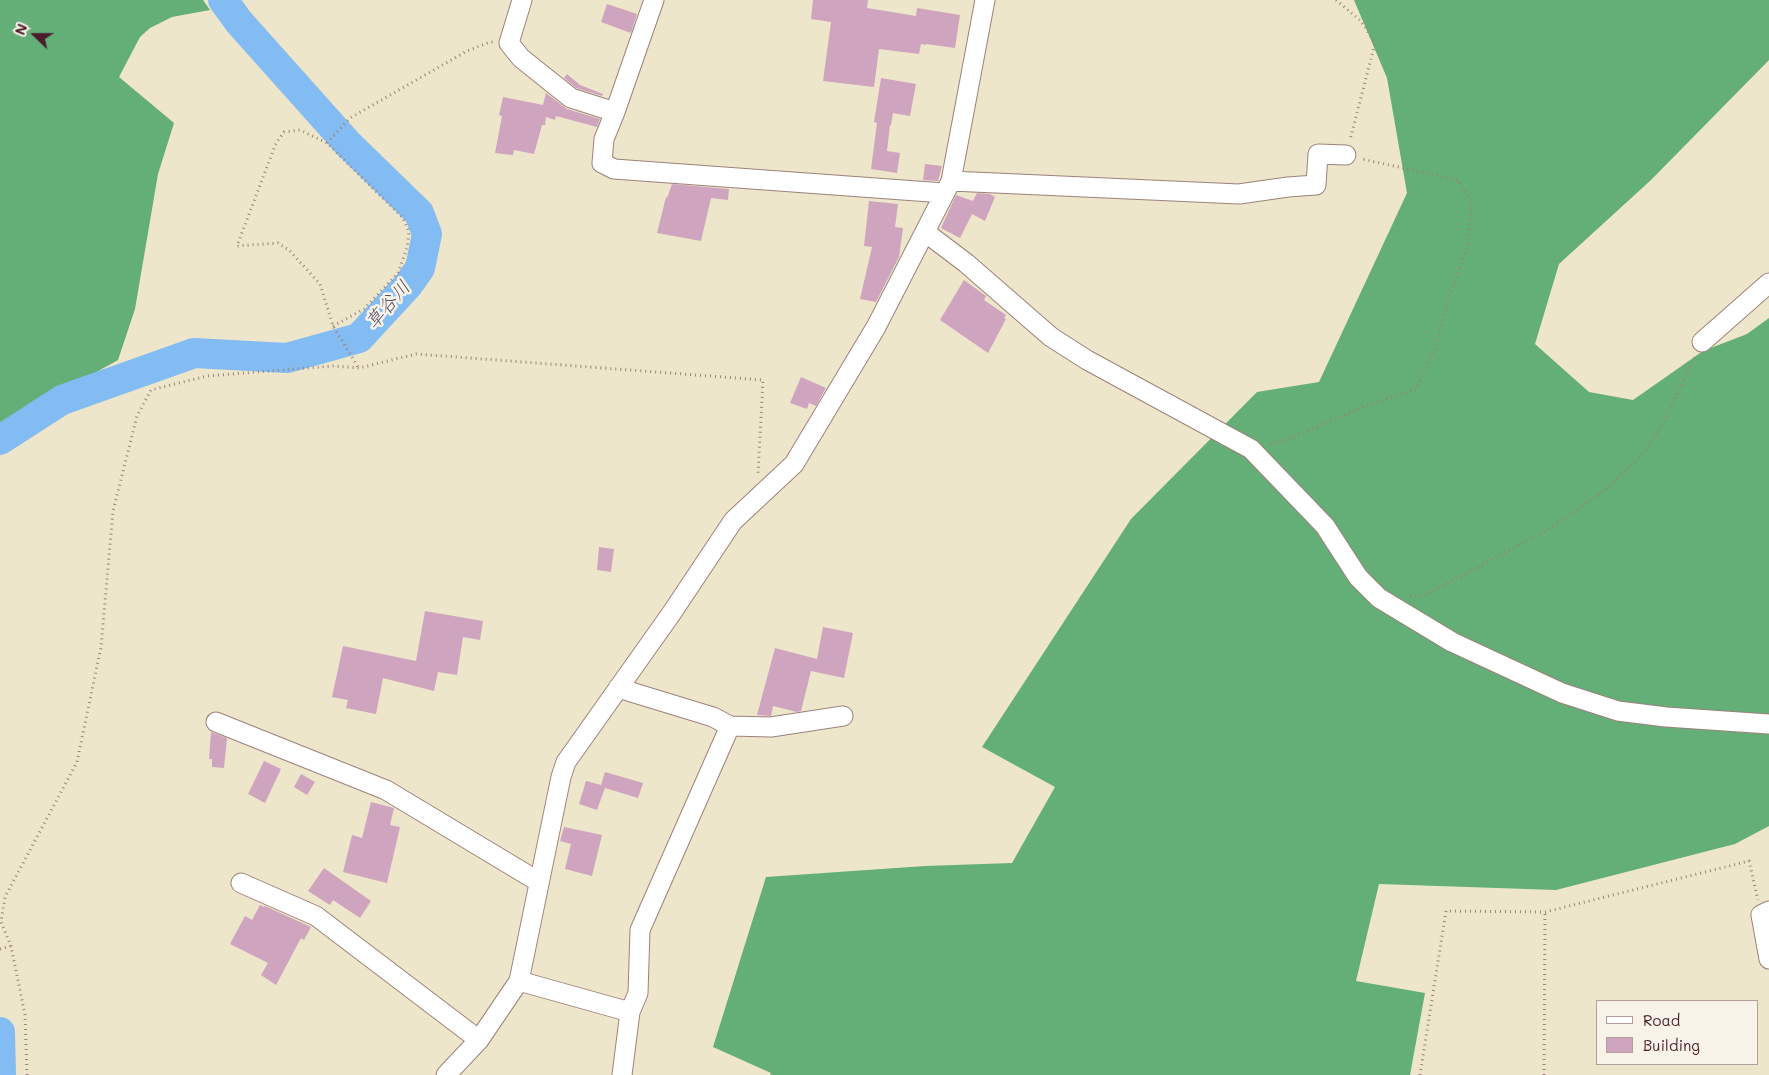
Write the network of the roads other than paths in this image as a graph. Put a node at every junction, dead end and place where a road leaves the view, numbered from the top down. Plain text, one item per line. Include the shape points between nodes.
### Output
1 (522, 0) edge
2 (654, 0) edge
3 (985, 0) edge
4 (615, 112) junction
5 (1346, 155) road end
6 (947, 187) junction
7 (925, 232) junction
8 (1769, 283) edge
9 (1702, 342) road end
10 (618, 688) junction
11 (843, 716) dead end
12 (216, 722) dead end
13 (1769, 724) edge
14 (730, 726) junction
15 (539, 882) junction
16 (241, 883) dead end
17 (1765, 913) edge
18 (1769, 959) edge
19 (519, 981) junction
20 (630, 1012) junction
21 (479, 1040) junction
22 (446, 1075) edge
23 (622, 1075) edge

1 - 4 street via 509,43 521,58 571,98
2 - 4 street
3 - 6 street
4 - 6 street via 604,139 602,163 614,169
5 - 6 street via 1318,154 1316,185 1239,194
6 - 7 street
7 - 10 street via 876,327 794,464 733,521
7 - 13 street via 1051,337 1251,449 1325,526 1358,577 1380,598 1452,642 1562,693 1618,711
8 - 9 street
10 - 14 street via 713,717
10 - 15 street via 566,762
11 - 14 street via 771,727
12 - 15 street via 386,790
14 - 20 street via 640,930 638,993
15 - 19 street
16 - 21 street via 316,916
17 - 18 street
19 - 20 street
19 - 21 street
20 - 23 street
21 - 22 street

